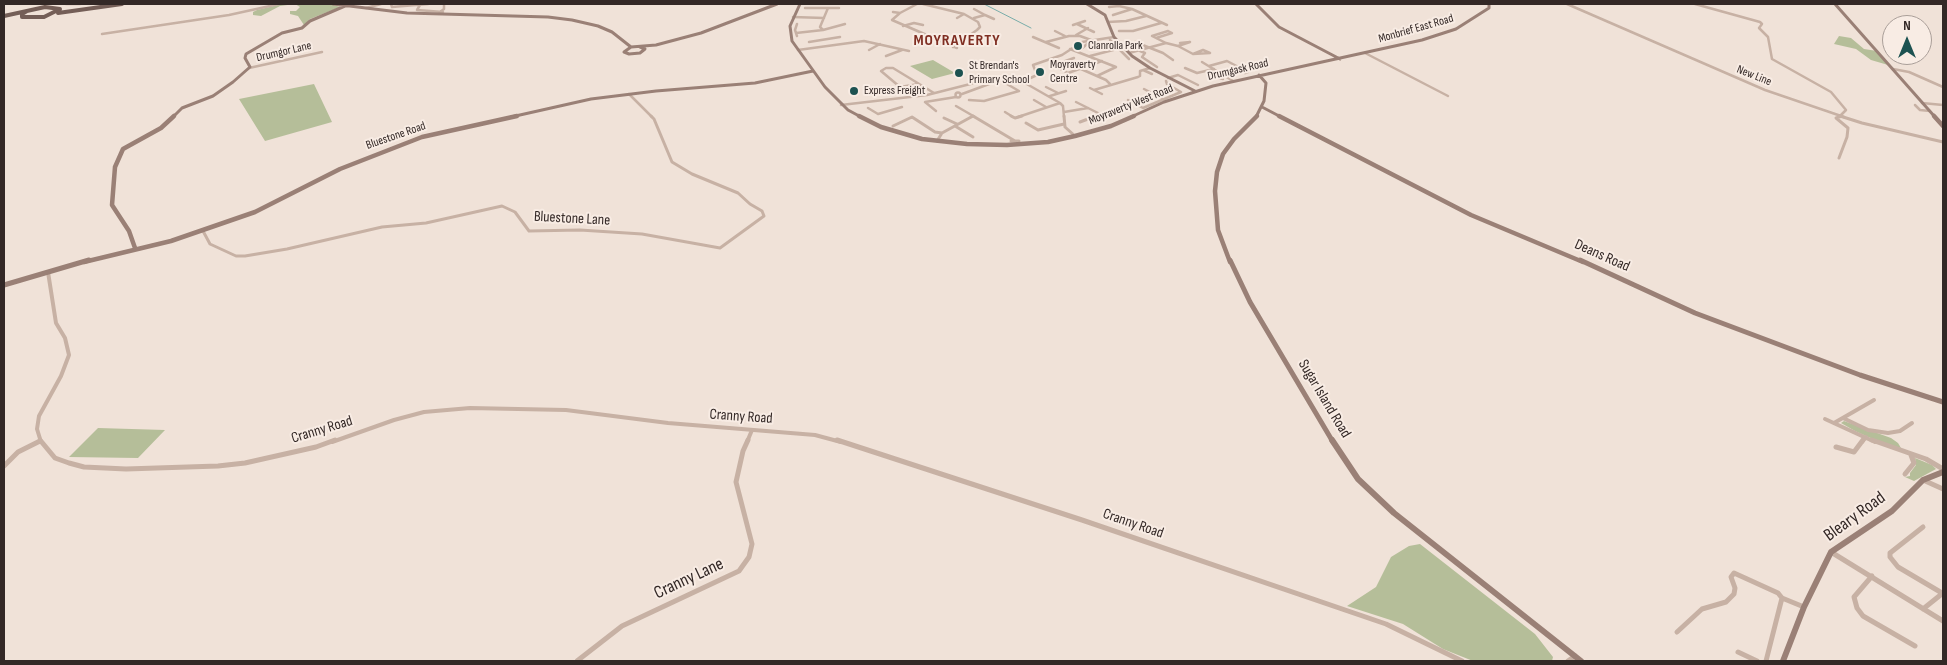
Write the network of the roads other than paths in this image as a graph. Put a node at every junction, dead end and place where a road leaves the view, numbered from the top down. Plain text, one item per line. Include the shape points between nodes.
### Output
1 (66, 4) edge
2 (78, 4) edge
3 (107, 4) edge
4 (122, 4) edge
5 (279, 4) edge
6 (333, 4) edge
7 (381, 4) edge
8 (391, 4) edge
9 (428, 4) edge
10 (444, 4) edge
11 (777, 4) edge
12 (799, 4) edge
13 (818, 4) edge
14 (917, 4) edge
15 (923, 4) edge
16 (942, 4) edge
17 (1087, 4) edge
18 (1256, 4) edge
19 (1489, 4) edge
20 (1567, 4) edge
21 (1695, 4) edge
22 (1835, 4) edge
23 (51, 5) edge
24 (420, 5) edge
25 (345, 6) junction
26 (936, 6) junction
27 (1109, 7) dead end
28 (59, 8) junction
29 (805, 8) dead end
30 (816, 8) junction
31 (828, 8) junction
32 (839, 8) dead end
33 (365, 9) junction
34 (974, 9) dead end
35 (1132, 9) junction
36 (27, 11) junction
37 (246, 11) junction
38 (893, 12) dead end
39 (55, 13) junction
40 (900, 13) junction
41 (249, 14) dead end
42 (964, 14) junction
43 (985, 15) junction
44 (1115, 15) dead end
45 (1146, 16) junction
46 (4, 17) edge
47 (22, 17) junction
48 (793, 17) junction
49 (824, 18) junction
50 (886, 18) dead end
51 (957, 18) dead end
52 (974, 18) junction
53 (994, 19) dead end
54 (893, 20) junction
55 (1085, 21) dead end
56 (1108, 22) junction
57 (1162, 22) junction
58 (797, 24) dead end
59 (845, 24) dead end
60 (1077, 24) junction
61 (923, 25) dead end
62 (1073, 25) dead end
63 (1167, 25) dead end
64 (902, 26) junction
65 (116, 28) dead end
66 (1088, 28) junction
67 (823, 30) junction
68 (1119, 31) dead end
69 (114, 32) junction
70 (1055, 32) dead end
71 (1094, 32) dead end
72 (102, 34) dead end
73 (1076, 35) junction
74 (1065, 36) junction
75 (1033, 37) dead end
76 (1114, 37) junction
77 (840, 38) dead end
78 (1156, 38) junction
79 (826, 40) junction
80 (1090, 40) junction
81 (809, 42) dead end
82 (1046, 42) junction
83 (1106, 42) dead end
84 (1135, 42) dead end
85 (880, 44) junction
86 (1166, 44) junction
87 (1182, 44) dead end
88 (656, 45) junction
89 (1087, 45) dead end
90 (831, 46) junction
91 (1178, 46) junction
92 (630, 47) junction
93 (640, 47) junction
94 (1151, 47) junction
95 (1060, 48) dead end
96 (1070, 49) junction
97 (1117, 49) junction
98 (645, 50) junction
99 (798, 50) junction
100 (870, 50) dead end
101 (902, 50) junction
102 (1140, 50) junction
103 (909, 51) dead end
104 (1078, 51) junction
105 (322, 52) dead end
106 (1129, 53) junction
107 (1365, 53) junction
108 (1192, 54) junction
109 (886, 56) dead end
110 (1090, 56) junction
111 (1071, 58) dead end
112 (1121, 58) dead end
113 (1174, 58) dead end
114 (1340, 59) junction
115 (1102, 61) junction
116 (1202, 62) dead end
117 (1157, 66) dead end
118 (1209, 66) junction
119 (249, 68) junction
120 (1150, 68) junction
121 (1188, 68) dead end
122 (1081, 69) junction
123 (1214, 69) junction
124 (1894, 69) junction
125 (1142, 70) junction
126 (1285, 70) joint
127 (813, 71) junction
128 (1245, 73) dead end
129 (1068, 74) junction
130 (1152, 74) dead end
131 (1258, 75) junction
132 (1098, 76) junction
133 (990, 79) dead end
134 (1233, 80) junction
135 (1078, 81) dead end
136 (1166, 81) junction
137 (1064, 83) joint
138 (919, 84) junction
139 (1110, 84) junction
140 (1181, 84) junction
141 (1198, 85) dead end
142 (1046, 87) dead end
143 (1172, 87) junction
144 (1943, 87) edge
145 (1090, 88) dead end
146 (1144, 89) dead end
147 (949, 90) junction
148 (1094, 90) junction
149 (1066, 91) dead end
150 (1195, 91) junction
151 (934, 93) junction
152 (1058, 93) junction
153 (629, 94) junction
154 (1103, 94) dead end
155 (956, 95) junction
156 (1050, 96) junction
157 (1448, 96) dead end
158 (893, 99) junction
159 (1163, 99) junction
160 (970, 100) dead end
161 (1034, 100) dead end
162 (1130, 100) dead end
163 (1076, 102) dead end
164 (1060, 103) junction
165 (1922, 103) junction
166 (841, 105) junction
167 (1915, 105) dead end
168 (1943, 105) edge
169 (900, 107) joint
170 (955, 107) dead end
171 (1046, 107) junction
172 (1262, 107) junction
173 (868, 108) dead end
174 (1089, 108) junction
175 (1920, 110) junction
176 (936, 111) dead end
177 (1930, 111) junction
178 (1005, 112) dead end
179 (1064, 112) junction
180 (1923, 115) dead end
181 (973, 116) junction
182 (1842, 116) junction
183 (944, 118) dead end
184 (1080, 122) dead end
185 (1026, 123) dead end
186 (1064, 124) junction
187 (893, 125) dead end
188 (956, 125) junction
189 (1943, 126) edge
190 (942, 133) junction
191 (1075, 136) junction
192 (973, 137) dead end
193 (936, 141) junction
194 (1015, 141) dead end
195 (1943, 142) edge
196 (1839, 158) dead end
197 (203, 231) junction
198 (135, 248) junction
199 (48, 272) junction
200 (4, 285) edge
201 (1874, 400) dead end
202 (1943, 402) edge
203 (1843, 418) junction
204 (1825, 419) dead end
205 (1834, 423) junction
206 (1912, 423) dead end
207 (752, 430) junction
208 (1866, 437) junction
209 (40, 441) junction
210 (1836, 448) dead end
211 (1911, 454) junction
212 (4, 466) edge
213 (1943, 470) edge
214 (1905, 474) dead end
215 (1923, 480) junction
216 (1943, 489) edge
217 (1923, 527) dead end
218 (1831, 552) junction
219 (1872, 576) junction
220 (1943, 593) edge
221 (1782, 598) junction
222 (1804, 607) junction
223 (1924, 609) junction
224 (1943, 621) edge
225 (1677, 632) dead end
226 (1915, 646) dead end
227 (1738, 652) dead end
228 (1578, 659) edge
229 (577, 661) edge
230 (1462, 661) edge
231 (1568, 661) edge
232 (1757, 661) edge
233 (1766, 661) edge
234 (1783, 661) edge

1 - 2 street
3 - 28 main road
4 - 39 main road
5 - 37 street
6 - 25 street
7 - 33 street
8 - 24 street via 392,7
9 - 24 street
10 - 24 street via 442,12 417,10
11 - 88 street via 725,25
12 - 48 street, Moyraverty West Road
13 - 30 street
14 - 40 street
15 - 26 street
16 - 26 street
17 - 56 street via 1105,15
18 - 114 street via 1279,27
19 - 107 street, Monbrief East Road via 1489,8 1456,29
20 - 182 street, New Line via 1751,84
21 - 182 street via 1762,23 1759,28 1768,36 1772,59 1831,92 1846,110
22 - 124 street
23 - 28 main road
23 - 36 main road
25 - 33 street
25 - 119 street via 310,21 302,28 280,34 246,54
26 - 42 street
27 - 35 street
28 - 39 main road
29 - 30 street
30 - 31 street
31 - 32 street
31 - 49 street
33 - 92 street via 581,22 612,32
34 - 43 street
35 - 44 street
35 - 45 street
36 - 46 main road
36 - 47 main road
37 - 41 street
37 - 69 street
38 - 40 street
39 - 47 main road
40 - 54 street
42 - 51 street
42 - 52 street
43 - 52 street
43 - 53 street
45 - 56 street
45 - 57 street
46 - 47 main road
48 - 49 street
48 - 99 street, Moyraverty West Road via 790,36
49 - 67 street via 820,27
50 - 54 street
52 - 64 street via 980,27 955,48
54 - 64 street
55 - 60 street
56 - 76 street
57 - 63 street
57 - 68 street via 1133,31
58 - 67 street via 796,34
59 - 67 street
60 - 62 street
60 - 66 street
61 - 64 street
65 - 69 street
66 - 71 street
66 - 73 street
69 - 72 street
70 - 74 street
73 - 74 street
73 - 80 street
74 - 82 street
75 - 82 street
76 - 80 street
76 - 106 street
77 - 79 street
78 - 78 street via 1152,36 1172,33
78 - 86 street
79 - 81 street
79 - 90 street
80 - 96 street
82 - 95 street
83 - 97 street via 1111,41
84 - 94 street
85 - 90 street via 864,41
85 - 100 street
85 - 101 street
86 - 91 street
86 - 94 street
87 - 91 street
88 - 93 street
88 - 98 street
89 - 104 street
90 - 99 street
91 - 108 street
92 - 93 street
92 - 98 street via 624,52 635,54
93 - 98 street
94 - 102 street
94 - 113 street
96 - 104 street
96 - 156 street via 1033,65 1037,75 1025,80 1025,83
97 - 110 street
97 - 112 street via 1127,58
99 - 127 street, Moyraverty West Road
101 - 103 street
101 - 109 street
102 - 106 street
102 - 117 street via 1145,53 1142,57
104 - 110 street
105 - 119 street, Drumgor Lane
106 - 120 street
107 - 114 street, Monbrief East Road
107 - 157 street
108 - 108 street via 1199,56 1210,53 1203,50
110 - 115 street
111 - 129 street via 1052,65
114 - 126 street, Monbrief East Road
115 - 122 street
115 - 132 street via 1116,67
116 - 118 street
118 - 123 street
118 - 128 street via 1228,60 1248,72
119 - 198 street via 218,93 182,108 161,128 123,149 116,167 112,205 129,231
120 - 125 street
120 - 136 street
121 - 123 street via 1196,73
122 - 129 street
122 - 132 street
123 - 134 street
124 - 144 street
124 - 165 street
125 - 130 street
125 - 139 street via 1138,77
126 - 131 street, Drumgask Road
127 - 153 street, Bluestone Road via 754,83
127 - 166 street, Moyraverty West Road
129 - 137 street
131 - 134 street, Drumgask Road
131 - 172 street, Sugar Island Road via 1266,83
132 - 139 street
133 - 147 street
134 - 150 street, Drumgask Road
135 - 137 street
136 - 140 street
136 - 141 street via 1178,75
136 - 143 street
138 - 138 street via 892,68 881,71 900,87
138 - 151 street
139 - 148 street
140 - 143 street
140 - 150 street
142 - 152 street
143 - 159 street via 1181,92
145 - 148 street
146 - 159 street
147 - 151 street
147 - 155 street
148 - 154 street
149 - 152 street
150 - 191 street, Moyraverty West Road via 1111,126
151 - 158 street
152 - 156 street
153 - 197 street, Bluestone Road via 536,110 412,140 340,169 255,212
153 - 197 street, Bluestone Lane via 654,119 672,162 738,193 764,216 720,248 642,234 529,231 515,212 502,206 426,223 382,226 245,256 236,256 210,244
155 - 160 street via 1000,80 1019,91 984,101
155 - 176 street via 925,102
156 - 164 street
158 - 166 street
158 - 169 street
159 - 162 street via 1143,108
161 - 171 street
163 - 174 street
164 - 171 street
164 - 179 street
165 - 168 street
165 - 177 street
166 - 193 street, Moyraverty West Road via 881,127
167 - 175 street
169 - 173 street via 878,114
170 - 181 street
171 - 178 street via 1015,118
172 - 202 street, Deans Road via 1463,211 1606,271 1695,313 1860,375
172 - 228 street, Sugar Island Road via 1223,154 1215,191 1222,242 1257,315 1358,479 1435,547
174 - 179 street
174 - 184 street via 1100,115
175 - 177 street
175 - 180 street
177 - 189 street
179 - 186 street
181 - 188 street
181 - 194 street
182 - 195 street, New Line via 1862,124
182 - 196 street via 1836,118 1837,121 1848,128
183 - 188 street
185 - 186 street via 1038,130
186 - 191 street
187 - 190 street via 912,117
188 - 190 street
188 - 192 street
190 - 193 street
191 - 193 street, Moyraverty West Road via 1007,145
197 - 198 street, Bluestone Road
198 - 199 street, Bluestone Road
199 - 200 street, Bluestone Road
199 - 209 street via 56,323 65,338 69,355 62,376 39,416 37,429
201 - 203 street
203 - 205 street
203 - 206 street via 1868,430 1888,433 1900,431
204 - 205 street
205 - 208 street
207 - 209 street, Cranny Road via 566,410 456,408 424,412 316,447 245,463 150,468 76,465 55,458
207 - 229 street, Cranny Lane via 736,482 750,532 749,558 732,574 622,626
207 - 230 street, Cranny Road via 820,436 889,457 1386,624
208 - 210 street via 1854,452
208 - 211 street
209 - 212 street via 18,452
211 - 213 street
211 - 214 street via 1914,463
213 - 215 street, Bleary Road
215 - 216 street
215 - 218 street, Bleary Road via 1892,510
217 - 220 street via 1890,553 1890,557 1898,566
218 - 219 street
218 - 222 street, Bleary Road
219 - 223 street
219 - 226 street via 1854,598 1857,608 1864,616
220 - 223 street
221 - 222 street
221 - 225 street via 1778,593 1734,573 1731,576 1734,594 1726,602 1702,609
221 - 233 street
222 - 234 street, Bleary Road
223 - 224 street
227 - 232 street
228 - 231 street

